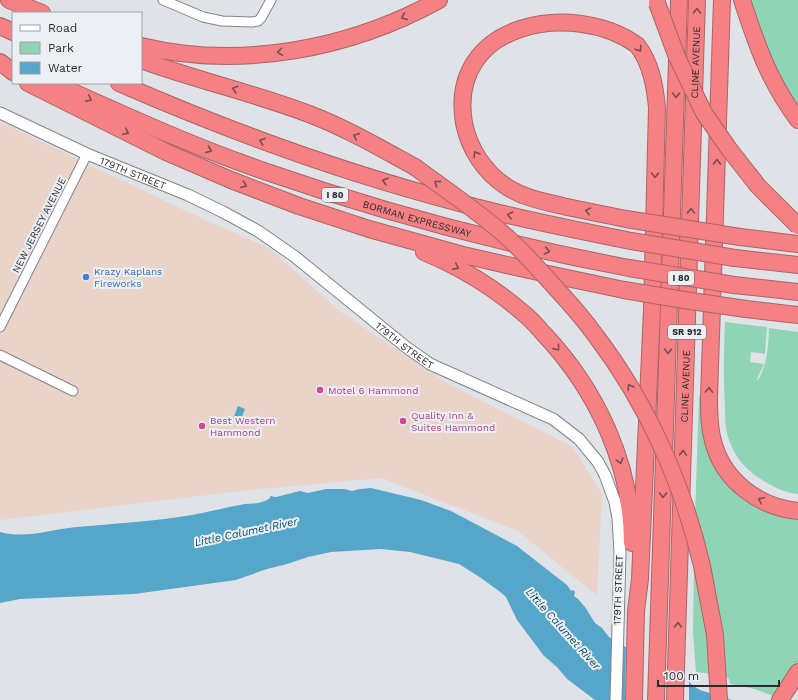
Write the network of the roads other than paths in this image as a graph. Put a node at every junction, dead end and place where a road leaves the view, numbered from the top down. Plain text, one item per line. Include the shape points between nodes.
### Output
1 (4, 0) edge
2 (9, 0) edge
3 (163, 0) edge
4 (271, 0) edge
5 (439, 0) edge
6 (679, 0) edge
7 (698, 0) edge
8 (722, 0) edge
9 (742, 0) edge
10 (656, 2) edge
11 (27, 12) edge
12 (39, 12) edge
13 (0, 26) edge
14 (12, 32) edge
15 (142, 46) edge
16 (0, 57) edge
17 (142, 60) edge
18 (0, 62) edge
19 (12, 63) edge
20 (12, 71) edge
21 (30, 84) edge
22 (56, 84) edge
23 (122, 84) edge
24 (0, 113) edge
25 (798, 120) edge
26 (87, 154) junction
27 (798, 226) edge
28 (369, 230) junction
29 (798, 244) edge
30 (798, 265) edge
31 (798, 292) edge
32 (798, 315) edge
33 (0, 327) edge
34 (0, 355) edge
35 (73, 391) dead end
36 (798, 511) edge
37 (636, 611) junction
38 (798, 672) edge
39 (782, 697) edge
40 (616, 700) edge
41 (634, 700) edge
42 (656, 700) edge
43 (675, 700) edge
44 (719, 700) edge

1 - 11 highway
2 - 12 highway
3 - 4 street via 207,18 252,22 258,21
5 -> 15 highway via 379,28 306,49 270,54 193,55
6 -> 42 highway, CLINE AVENUE / SR 912
43 -> 7 highway, CLINE AVENUE / SR 912
36 -> 8 highway via 759,500 743,489 721,460 709,424
9 - 25 highway via 763,61 777,89
10 - 27 highway, bridge via 677,57 704,113 758,186
13 - 14 highway
16 - 19 highway
44 -> 17 highway, bridge via 713,627 702,566 683,502 646,416 631,389 581,316 500,231 415,167 361,138 310,115
18 - 20 highway
21 -> 28 highway via 230,180
22 -> 31 highway, BORMAN EXPRESSWAY / I 80, bridge via 192,144 266,172 413,219 496,240 629,268 734,285
30 -> 23 highway, bridge via 735,258 631,241 456,202 275,146
24 - 26 street, 179TH STREET
26 - 33 street, NEW JERSEY AVENUE
26 - 40 street, 179TH STREET via 188,195 258,231 430,364 553,419 579,439 605,475 615,502 620,537
28 - 32 highway, bridge via 529,270 624,290
28 -> 37 highway via 459,268 492,288 524,312 578,376 600,414 617,452 628,491
29 -> 37 highway, bridge via 740,237 626,219 547,202 506,187 480,162 465,128 462,111 463,92 469,69 480,48 496,31 518,17 550,9 583,10 604,18 621,29 637,46 648,64 655,84 657,108 652,309 640,579
34 - 35 street
37 - 41 highway
38 - 39 highway

